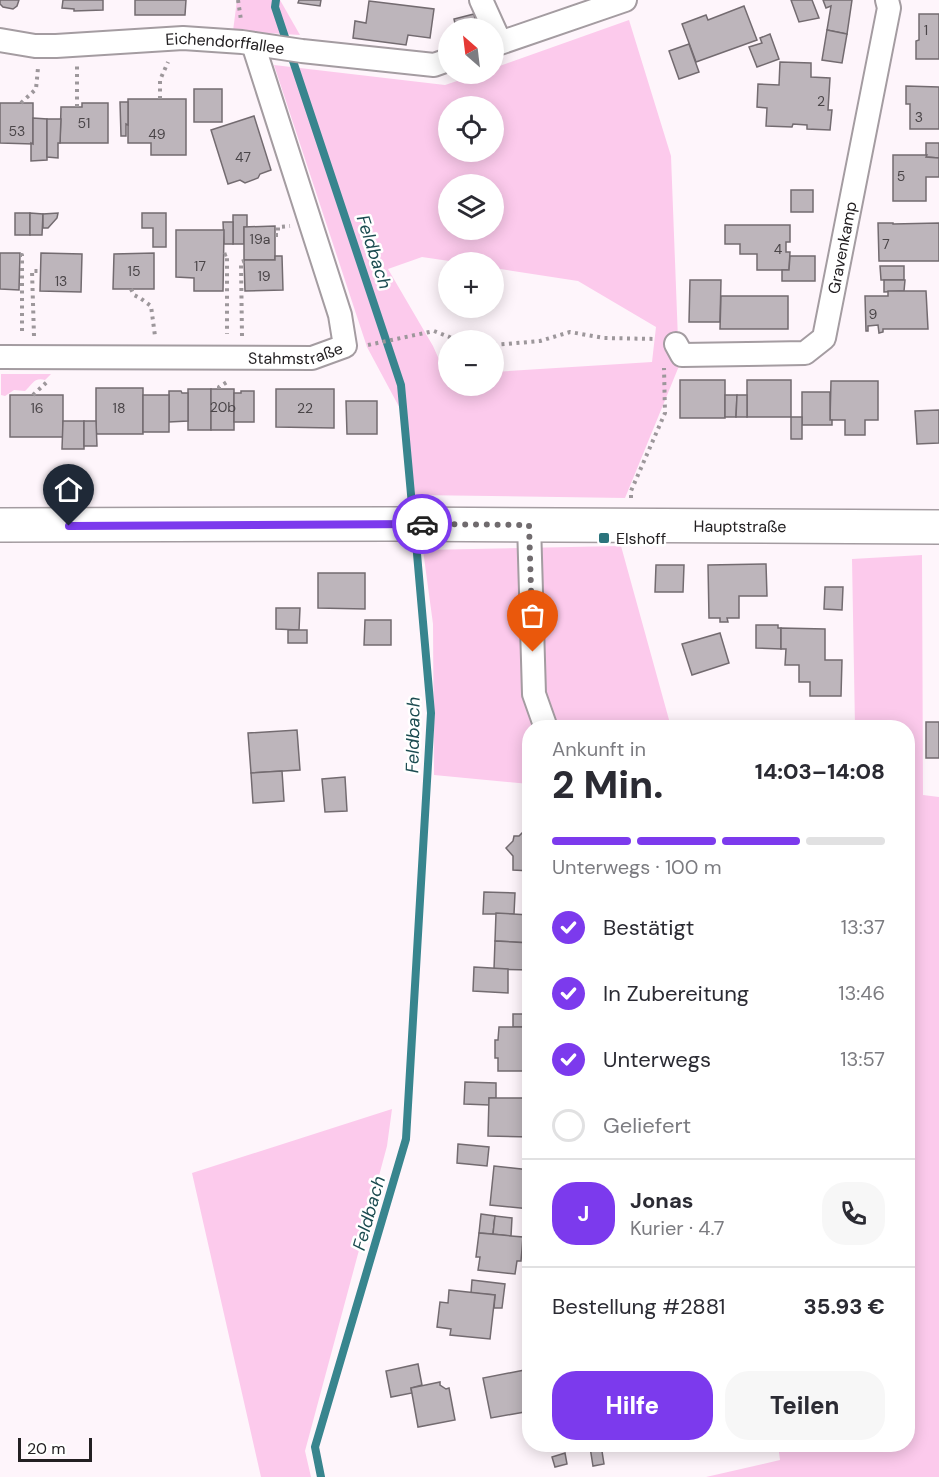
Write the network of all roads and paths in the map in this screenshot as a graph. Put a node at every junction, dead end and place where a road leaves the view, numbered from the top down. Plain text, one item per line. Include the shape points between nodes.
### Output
1 (481, 0) edge
2 (625, 0) edge
3 (887, 0) edge
4 (488, 18) edge
5 (177, 38) junction
6 (0, 40) edge
7 (504, 41) edge
8 (253, 44) junction
9 (77, 45) junction
10 (39, 46) junction
11 (438, 64) edge
12 (160, 99) dead end
13 (21, 103) dead end
14 (77, 107) dead end
15 (299, 226) dead end
16 (275, 235) dead end
17 (20, 255) dead end
18 (224, 255) dead end
19 (244, 261) dead end
20 (40, 271) dead end
21 (131, 289) dead end
22 (438, 333) edge
23 (22, 334) dead end
24 (227, 335) dead end
25 (669, 342) junction
26 (504, 344) edge
27 (34, 346) dead end
28 (156, 346) dead end
29 (362, 346) dead end
30 (242, 347) dead end
31 (0, 357) edge
32 (630, 504) dead end
33 (0, 525) edge
34 (529, 525) junction
35 (939, 527) edge
36 (543, 720) edge

1 - 4 street
2 - 7 street
3 - 25 street, Gravenkamp via 889,8 824,338 805,353 682,356
5 - 8 street, Eichendorffallee
5 - 9 street, Eichendorffallee
5 - 12 path via 160,81
6 - 10 street, Eichendorffallee
8 - 11 street, Eichendorffallee
8 - 31 street, Stahmstraße via 340,315 345,346 312,358
9 - 10 street, Eichendorffallee
9 - 14 path
10 - 13 path via 36,89
15 - 16 path via 278,227
17 - 23 path
18 - 24 path via 227,254
19 - 30 path
20 - 27 path via 32,271
21 - 28 path via 151,306
22 - 29 path
25 - 26 path via 570,332 540,341
25 - 32 path via 665,413 631,491
33 - 34 main road, Hauptstraße
34 - 35 main road, Hauptstraße
34 - 36 street via 534,694

